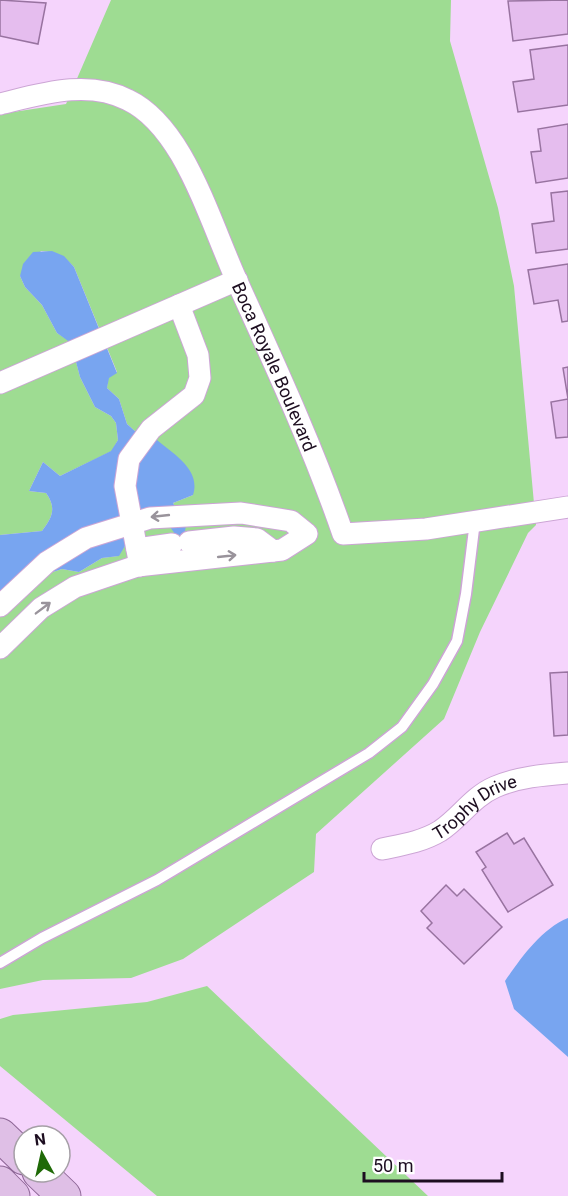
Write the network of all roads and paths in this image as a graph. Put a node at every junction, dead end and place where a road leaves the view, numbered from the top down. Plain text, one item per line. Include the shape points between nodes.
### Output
1 (0, 92) edge
2 (29, 97) junction
3 (0, 104) edge
4 (237, 280) junction
5 (179, 305) junction
6 (0, 383) edge
7 (568, 507) edge
8 (230, 514) junction
9 (476, 521) junction
10 (132, 524) junction
11 (307, 534) junction
12 (343, 534) junction
13 (234, 537) junction
14 (273, 551) junction
15 (138, 557) junction
16 (0, 606) edge
17 (0, 648) edge
18 (568, 773) edge
19 (382, 849) dead end
20 (0, 963) edge
21 (0, 1135) edge
22 (12, 1146) edge
23 (0, 1183) edge
24 (52, 1184) edge
25 (14, 1196) edge
26 (64, 1196) edge

1 - 2 street, Boca Royale Boulevard
2 - 3 street, Boca Royale Boulevard
2 - 4 street, Boca Royale Boulevard via 63,90 104,89 130,100 159,123 181,156
4 - 5 street
4 - 12 street, Boca Royale Boulevard via 318,462
5 - 6 street
5 - 10 street via 198,355 200,378 194,394 151,429 129,459 125,486
7 - 9 street
8 -> 10 street via 185,514
8 - 11 street via 291,521
8 - 13 street
9 - 12 street via 417,530
9 - 20 lane via 457,641 433,684 402,726 369,753 157,880
10 - 15 street
10 - 16 street via 86,538 46,562
11 - 12 street
11 - 14 street via 282,550
13 - 14 street via 257,539
13 - 15 street via 180,543
15 -> 14 street
17 -> 15 street via 41,608
18 - 19 street, Trophy Drive via 526,778 494,788 441,830
21 - 22 main road
23 - 25 main road
24 - 26 main road

